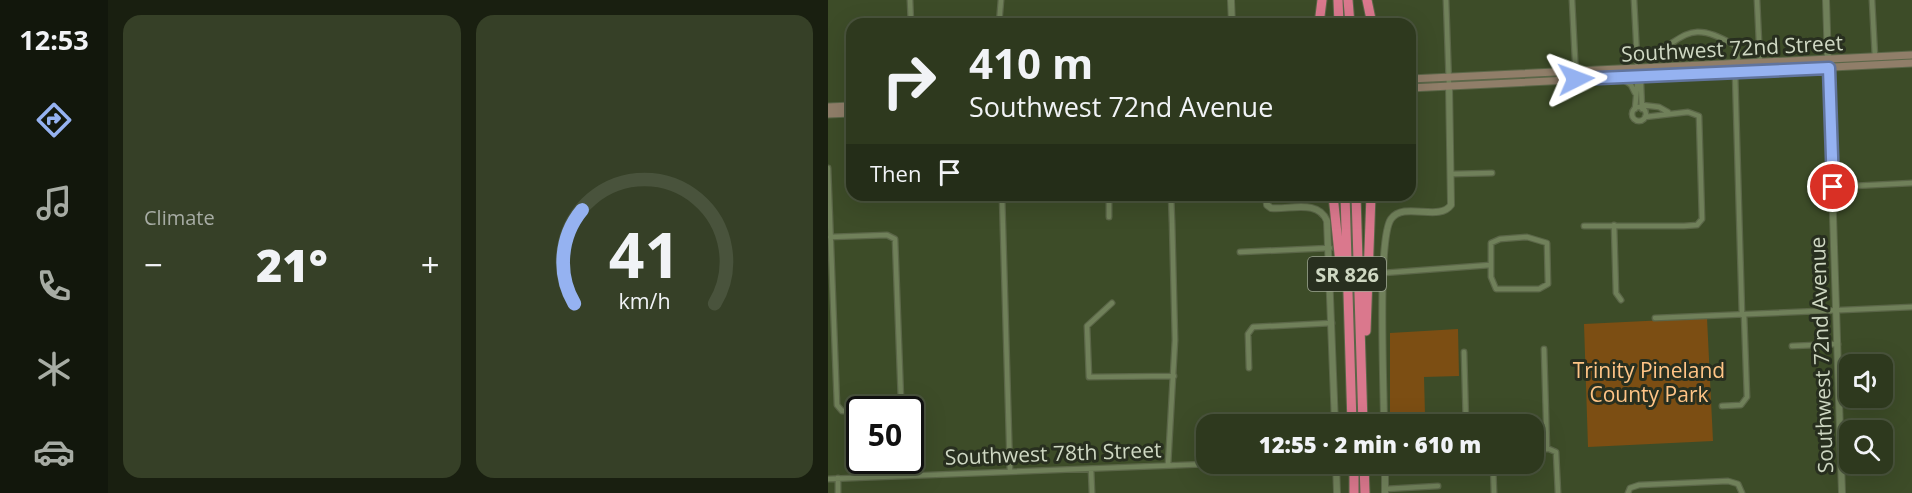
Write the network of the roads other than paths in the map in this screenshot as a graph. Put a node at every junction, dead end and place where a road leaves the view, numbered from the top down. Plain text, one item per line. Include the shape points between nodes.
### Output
1 (910, 0) edge
2 (1001, 0) edge
3 (1231, 0) edge
4 (1322, 0) edge
5 (1338, 0) edge
6 (1348, 0) edge
7 (1366, 0) edge
8 (1446, 0) edge
9 (1572, 0) edge
10 (1635, 0) edge
11 (1757, 0) edge
12 (1826, 0) edge
13 (1872, 0) edge
14 (911, 18) edge
15 (1000, 18) edge
16 (1232, 18) edge
17 (1320, 18) edge
18 (1339, 18) edge
19 (1350, 18) edge
20 (1370, 18) edge
21 (1637, 54) junction
22 (1912, 55) edge
23 (1875, 58) junction
24 (1760, 63) junction
25 (1912, 63) edge
26 (1738, 64) junction
27 (1829, 64) junction
28 (1731, 72) junction
29 (1638, 73) junction
30 (1576, 76) junction
31 (1620, 77) junction
32 (1416, 79) edge
33 (1449, 82) junction
34 (1416, 87) edge
35 (1636, 95) junction
36 (846, 106) edge
37 (828, 107) edge
38 (1642, 107) junction
39 (1660, 107) junction
40 (1635, 109) junction
41 (1668, 112) junction
42 (846, 113) edge
43 (828, 114) edge
44 (1660, 114) junction
45 (1645, 117) junction
46 (828, 168) edge
47 (1492, 173) dead end
48 (1452, 174) junction
49 (1912, 183) edge
50 (1833, 187) junction
51 (1002, 201) edge
52 (1108, 201) edge
53 (1171, 201) edge
54 (1268, 201) edge
55 (1334, 201) edge
56 (1345, 201) edge
57 (1356, 201) edge
58 (1371, 201) edge
59 (1109, 217) dead end
60 (1614, 225) junction
61 (1584, 226) dead end
62 (830, 237) junction
63 (1330, 248) junction
64 (1240, 252) dead end
65 (1490, 265) junction
66 (1383, 273) junction
67 (1621, 300) dead end
68 (1112, 303) dead end
69 (1912, 307) edge
70 (1837, 311) junction
71 (1743, 314) junction
72 (1655, 318) dead end
73 (1332, 323) junction
74 (1838, 344) junction
75 (1792, 346) dead end
76 (1544, 349) dead end
77 (1361, 350) junction
78 (1349, 352) junction
79 (1464, 352) dead end
80 (1249, 368) dead end
81 (1174, 376) junction
82 (900, 396) edge
83 (1722, 406) dead end
84 (846, 410) edge
85 (1335, 414) edge
86 (1352, 414) edge
87 (1363, 414) edge
88 (1384, 414) edge
89 (1466, 414) edge
90 (1547, 449) joint
91 (1196, 464) edge
92 (1168, 465) junction
93 (1091, 469) junction
94 (1010, 472) junction
95 (1336, 474) edge
96 (1354, 474) edge
97 (1364, 474) edge
98 (1385, 474) edge
99 (1493, 474) edge
100 (838, 478) junction
101 (828, 479) edge
102 (1438, 486) dead end
103 (1385, 491) edge
104 (1629, 491) edge
105 (838, 493) edge
106 (1092, 493) edge
107 (1337, 493) edge
108 (1354, 493) edge
109 (1365, 493) edge
110 (1494, 493) edge
111 (1558, 493) edge
112 (1742, 493) edge
113 (1842, 493) edge

1 - 14 street
2 - 15 street
3 - 16 street
4 - 17 highway
5 - 18 highway
6 - 19 highway
7 - 20 highway
8 - 33 street
9 - 30 street
10 - 21 street
11 - 24 street
12 - 27 street, Southwest 72nd Avenue
13 - 23 street
21 - 26 street via 1656,51 1701,30 1735,46
21 - 29 street
22 - 23 main road, Southwest 72nd Street
23 - 27 main road, Southwest 72nd Street
24 - 26 main road, Southwest 72nd Street
24 - 27 main road, Southwest 72nd Street
25 - 27 main road, Southwest 72nd Street
26 - 28 main road
26 - 29 main road, Southwest 72nd Street
27 - 28 main road, Southwest 72nd Street
27 - 50 street, Southwest 72nd Avenue
28 - 29 main road, Southwest 72nd Street
28 - 71 street
29 - 30 main road, Southwest 72nd Street
29 - 31 main road, Southwest 72nd Street
29 - 35 street
29 - 38 street
30 - 31 main road, Southwest 72nd Street
30 - 33 main road, Southwest 72nd Street
31 - 35 street
32 - 33 main road, Southwest 72nd Street
33 - 34 main road, Southwest 72nd Street
33 - 48 street
35 - 40 street
36 - 37 main road
38 - 39 street
38 - 40 street
38 - 45 street
39 - 41 street
39 - 44 street
40 - 45 street via 1635,120
41 - 44 street
41 - 60 street via 1693,112 1699,118 1702,219 1697,225 1684,226
42 - 43 main road
44 - 45 street
46 - 62 street
47 - 48 street
48 - 66 street via 1452,203 1446,210 1393,216 1388,227
49 - 50 street
50 - 70 street, Southwest 72nd Avenue
51 - 94 street
52 - 59 street
53 - 81 street
54 - 63 street via 1269,207 1316,209 1327,220
55 - 78 highway
56 - 78 highway, SR 826
57 - 77 highway, SR 826
58 - 77 highway via 1365,344
60 - 61 street
60 - 67 street via 1616,293
62 - 82 street via 894,237
62 - 84 street via 839,410
63 - 64 street
63 - 73 street
65 - 65 street via 1497,289 1539,289 1548,284 1549,250 1545,240 1496,240 1490,247
65 - 66 street
66 - 88 street
68 - 81 street via 1087,326 1089,377
69 - 70 street
70 - 71 street
70 - 74 street, Southwest 72nd Avenue
71 - 72 street
71 - 83 street via 1746,401
73 - 80 street via 1259,325 1250,329
73 - 85 street
74 - 75 street
74 - 113 street, Southwest 72nd Avenue
76 - 90 street
77 - 87 highway, SR 826
78 - 86 highway, SR 826
79 - 89 street
81 - 92 street
90 - 111 street via 1555,450
91 - 92 street, Southwest 78th Street
92 - 93 street, Southwest 78th Street
93 - 94 street, Southwest 78th Street
93 - 106 street
94 - 100 street, Southwest 78th Street
95 - 107 street
96 - 108 highway
97 - 109 highway
98 - 103 street
99 - 110 street
100 - 101 street, Southwest 78th Street
100 - 105 street
102 - 103 street
104 - 112 street via 1642,485 1737,483

